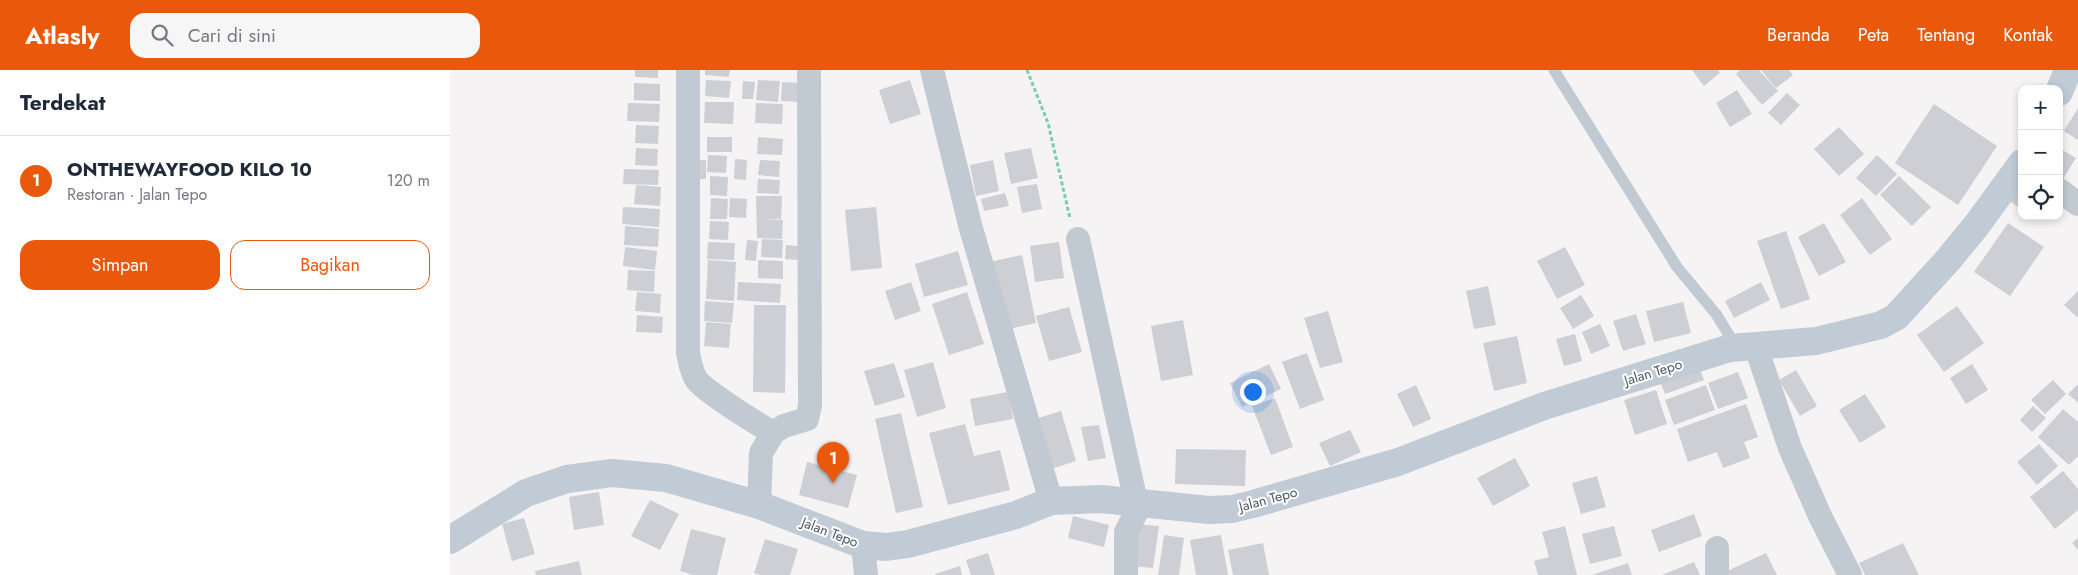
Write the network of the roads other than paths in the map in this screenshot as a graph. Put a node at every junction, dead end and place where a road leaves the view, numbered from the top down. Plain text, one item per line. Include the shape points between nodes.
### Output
1 (688, 70) edge
2 (809, 70) edge
3 (932, 70) edge
4 (1554, 70) edge
5 (2068, 70) edge
6 (2062, 85) edge
7 (2018, 171) edge
8 (2063, 193) edge
9 (2078, 204) edge
10 (1078, 239) road end
11 (1743, 347) junction
12 (773, 433) junction
13 (1051, 501) junction
14 (1138, 503) junction
15 (759, 505) junction
16 (450, 540) edge
17 (863, 545) junction
18 (1717, 548) dead end
19 (866, 575) edge
20 (1126, 575) edge
21 (1717, 575) edge
22 (1850, 575) edge

1 - 12 street via 688,353 691,368 706,388
2 - 12 street via 810,405 807,418
3 - 13 street via 970,225
4 - 11 lane via 1677,266 1716,314 1729,336
5 - 6 street
7 - 11 street, Jalan Tepo via 1976,226 1896,317 1880,325 1816,341
8 - 9 street
10 - 14 street
11 - 14 street, Jalan Tepo via 1544,406 1398,462 1253,504 1209,510
11 - 22 street
12 - 15 street via 761,454
13 - 14 street, Jalan Tepo via 1101,499
13 - 17 street, Jalan Tepo via 1016,515 908,544 886,547
14 - 20 street via 1126,532
15 - 16 street, Jalan Tepo via 666,478 612,473 567,479 526,493
15 - 17 street, Jalan Tepo
17 - 19 street
18 - 21 street

